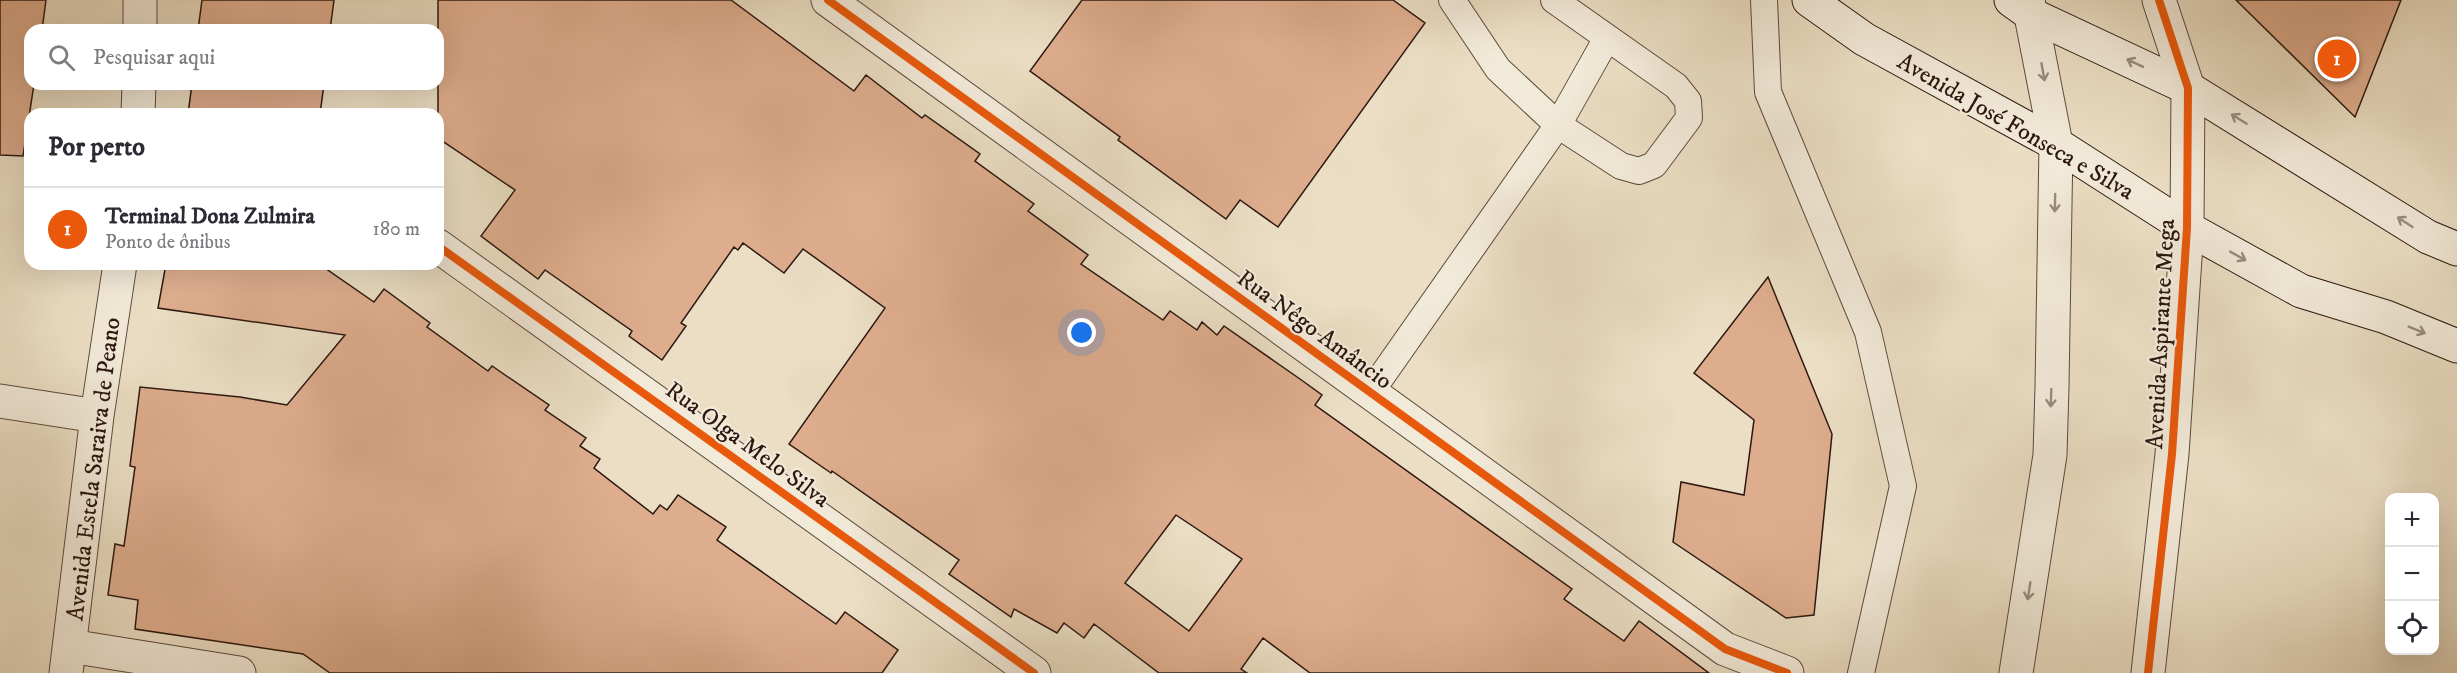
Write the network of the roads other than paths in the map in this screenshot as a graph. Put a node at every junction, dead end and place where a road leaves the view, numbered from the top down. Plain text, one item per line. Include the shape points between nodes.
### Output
1 (140, 0) edge
2 (828, 0) edge
3 (1452, 0) edge
4 (1554, 0) edge
5 (1764, 0) edge
6 (1809, 0) edge
7 (2160, 0) edge
8 (2024, 5) edge
9 (140, 24) edge
10 (1607, 38) junction
11 (2188, 88) junction
12 (139, 90) edge
13 (138, 108) edge
14 (1558, 125) junction
15 (2056, 144) junction
16 (2187, 228) junction
17 (2457, 249) edge
18 (444, 250) edge
19 (119, 270) edge
20 (2457, 346) edge
21 (1370, 393) junction
22 (0, 401) edge
23 (97, 416) junction
24 (68, 660) edge
25 (239, 673) edge
26 (1034, 673) edge
27 (1787, 673) edge
28 (1861, 673) edge
29 (2016, 673) edge
30 (2148, 673) edge

1 - 9 street
2 - 21 street, Rua Nêgo Amâncio
3 - 14 lane via 1498,69
4 - 10 lane
5 - 28 lane via 1768,92 1868,332 1903,486
6 - 15 street, Avenida José Fonseca e Silva via 1864,39
7 - 11 street, Avenida Aspirante Mega
11 -> 8 street
8 -> 15 street
10 - 14 lane
10 - 14 lane via 1676,86 1688,101 1689,118 1654,165 1639,171 1621,166
11 - 16 street, Avenida Aspirante Mega
17 -> 11 street via 2428,237
12 - 13 street
14 - 21 lane
15 - 16 street, Avenida José Fonseca e Silva
15 -> 29 street via 2050,455
16 -> 20 street, Avenida José Fonseca e Silva via 2301,291 2386,317
16 - 30 street, Avenida Aspirante Mega via 2174,434
18 - 26 street, Rua Olga Melo Silva
19 - 23 street, Avenida Estela Saraiva de Peano
21 - 27 street, Rua Nêgo Amâncio via 1725,649
22 - 23 street
23 - 24 street, Avenida Estela Saraiva de Peano
24 - 25 street

